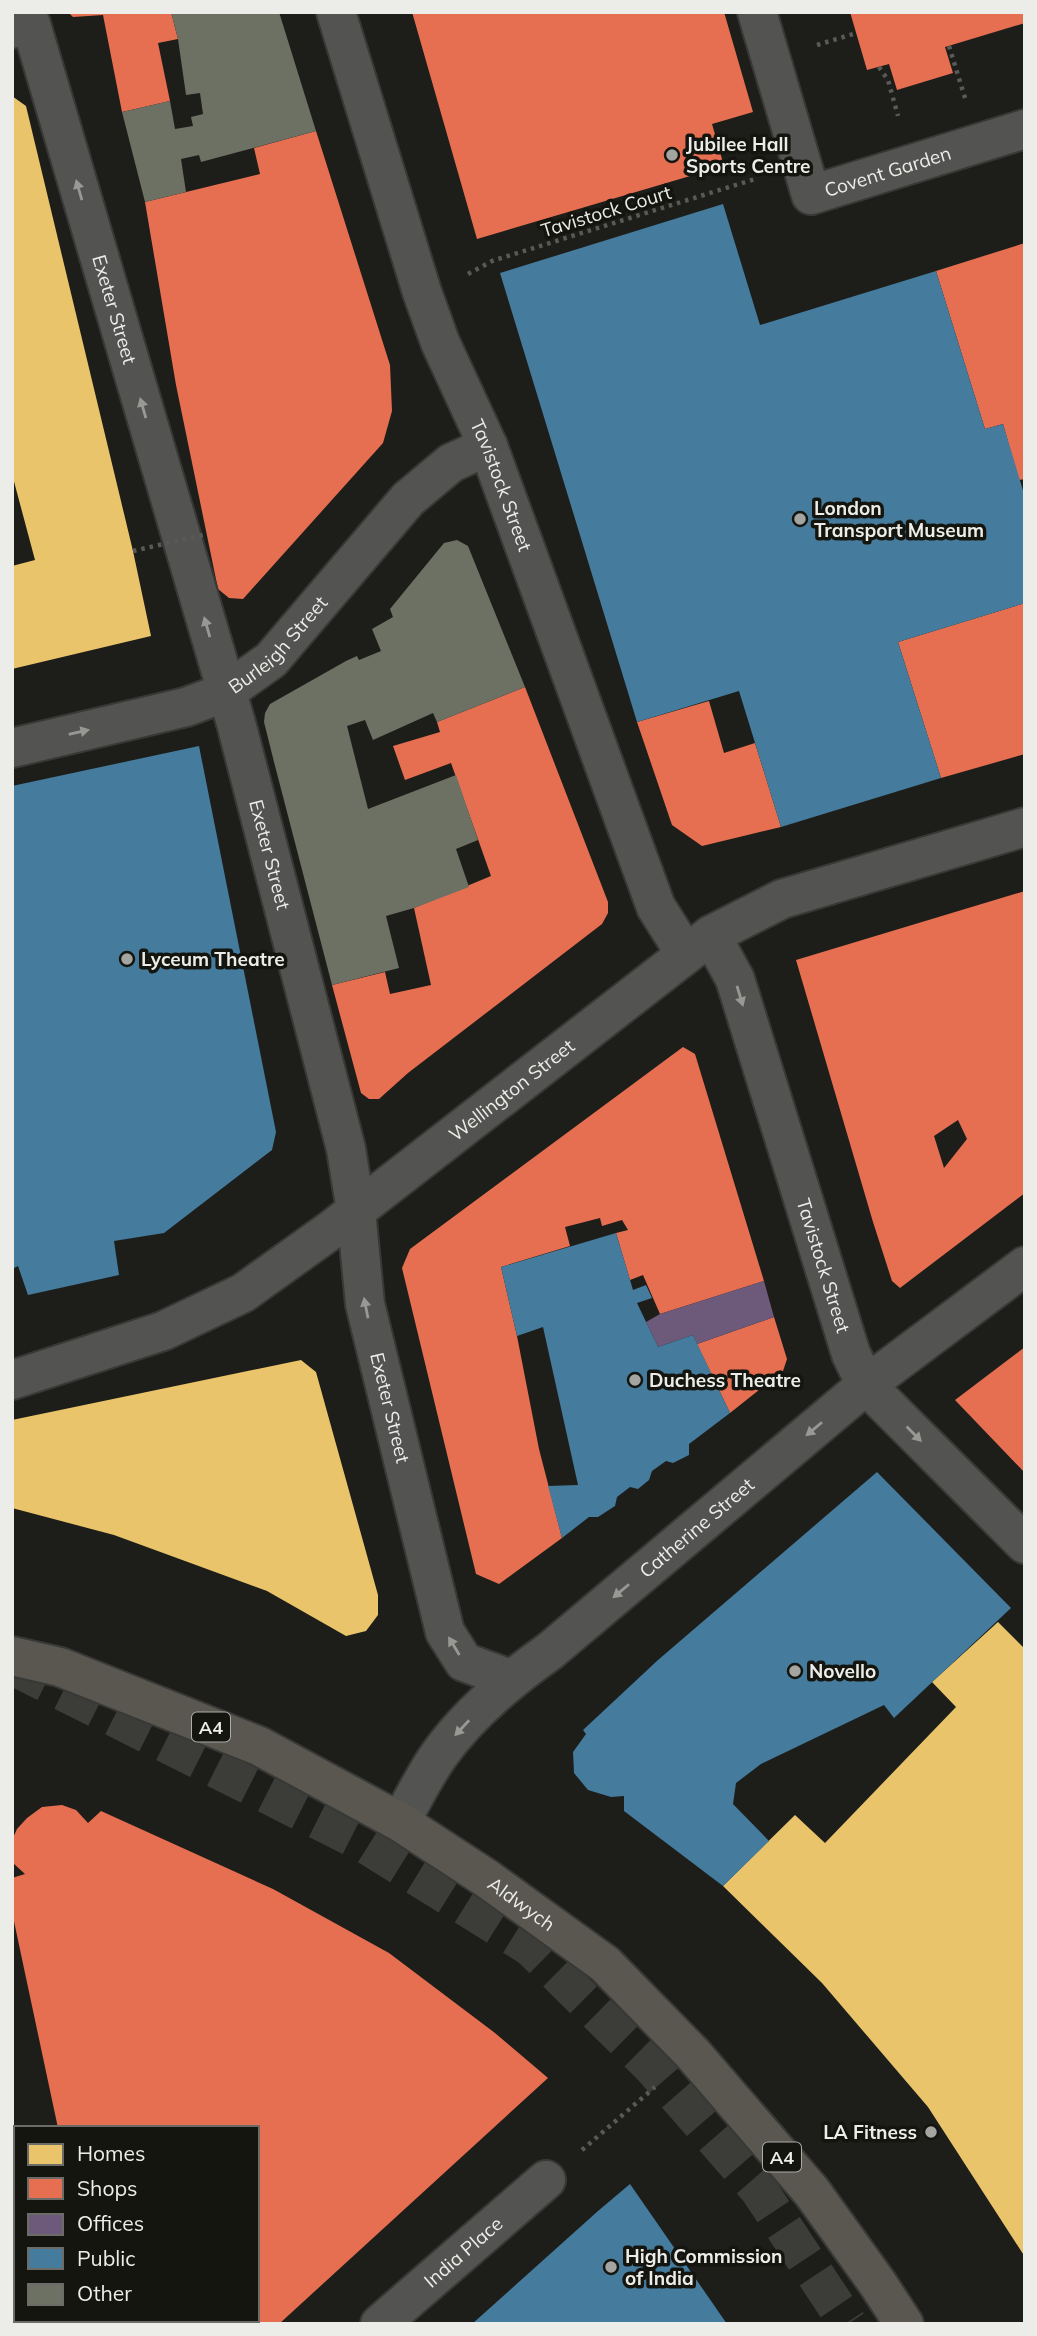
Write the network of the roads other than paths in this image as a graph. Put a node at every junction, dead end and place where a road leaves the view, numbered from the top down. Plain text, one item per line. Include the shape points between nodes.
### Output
1 (335, 12) edge
2 (757, 12) edge
3 (12, 29) edge
4 (1025, 129) edge
5 (488, 446) junction
6 (226, 692) junction
7 (12, 748) edge
8 (1025, 827) edge
9 (698, 944) junction
10 (356, 1211) junction
11 (1025, 1266) edge
12 (12, 1380) edge
13 (866, 1385) junction
14 (1025, 1544) edge
15 (12, 1656) edge
16 (510, 1679) junction
17 (400, 1822) junction
18 (547, 2180) dead end
19 (380, 2324) edge
20 (904, 2324) edge

1 - 5 street, Tavistock Street via 422,292
2 - 4 street, Covent Garden via 811,195
6 -> 3 street, Exeter Street via 31,24
5 - 6 street, Burleigh Street via 451,463 408,499 271,660
5 - 9 street, Tavistock Street via 656,907
7 -> 6 street, Burleigh Street via 186,707
6 - 10 street, Exeter Street via 346,1149
8 - 9 street, Wellington Street via 782,899
9 - 10 street, Wellington Street
9 -> 13 street, Tavistock Street via 734,979 851,1354
10 - 12 street, Wellington Street via 243,1293 163,1331
16 -> 10 street, Exeter Street via 464,1662 445,1632 365,1304
11 - 13 street, Catherine Street
13 -> 14 street, Tavistock Street
13 -> 16 street, Catherine Street via 550,1651
15 - 17 main road, Aldwych / A4 via 60,1667 259,1746
16 -> 17 street, Catherine Street via 438,1756
17 - 20 main road, Aldwych / A4 via 605,1964 693,2054 812,2192
18 - 19 street, India Place

